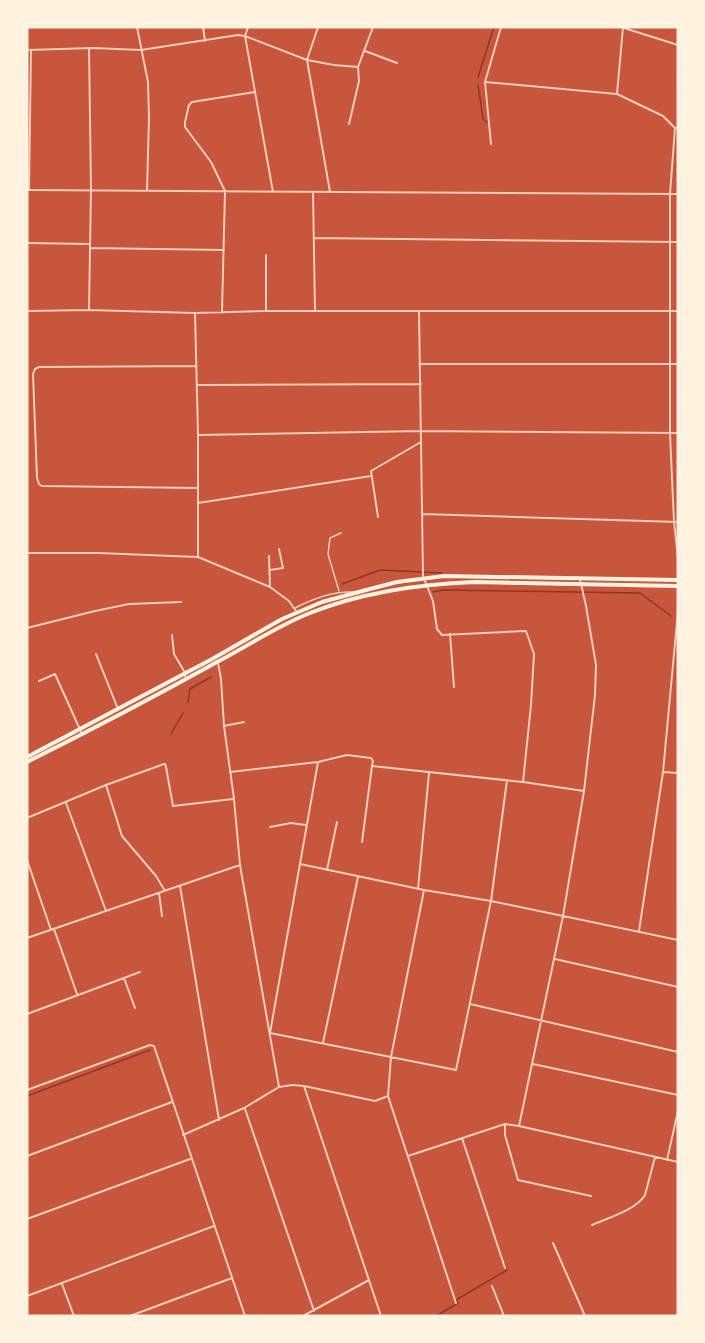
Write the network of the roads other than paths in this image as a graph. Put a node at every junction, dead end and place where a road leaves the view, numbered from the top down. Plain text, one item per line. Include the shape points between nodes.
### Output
1 (137, 27) edge
2 (203, 27) edge
3 (248, 27) edge
4 (318, 27) edge
5 (373, 27) edge
6 (501, 27) edge
7 (622, 27) edge
8 (245, 36) junction
9 (205, 41) junction
10 (678, 45) edge
11 (89, 48) junction
12 (29, 50) edge
13 (141, 50) junction
14 (365, 51) junction
15 (307, 60) junction
16 (397, 63) dead end
17 (358, 66) junction
18 (485, 82) junction
19 (255, 92) junction
20 (617, 94) junction
21 (349, 124) dead end
22 (676, 128) edge
23 (491, 144) dead end
24 (28, 190) edge
25 (91, 190) junction
26 (147, 191) junction
27 (225, 191) junction
28 (273, 192) junction
29 (314, 192) junction
30 (330, 192) junction
31 (670, 194) junction
32 (678, 194) edge
33 (314, 238) junction
34 (670, 242) junction
35 (678, 242) edge
36 (27, 243) edge
37 (91, 244) junction
38 (90, 248) junction
39 (224, 250) junction
40 (266, 255) dead end
41 (27, 310) edge
42 (89, 310) junction
43 (678, 310) edge
44 (266, 311) junction
45 (315, 311) junction
46 (419, 311) junction
47 (670, 311) junction
48 (222, 312) junction
49 (195, 313) junction
50 (420, 364) junction
51 (670, 364) junction
52 (678, 364) edge
53 (196, 366) junction
54 (421, 384) junction
55 (197, 385) junction
56 (422, 431) junction
57 (670, 433) junction
58 (678, 433) edge
59 (198, 435) junction
60 (422, 442) junction
61 (371, 476) junction
62 (198, 488) junction
63 (198, 503) junction
64 (423, 514) junction
65 (378, 517) dead end
66 (676, 522) edge
67 (342, 534) dead end
68 (279, 549) dead end
69 (27, 553) edge
70 (269, 556) dead end
71 (198, 557) junction
72 (678, 558) edge
73 (270, 570) junction
74 (424, 578) junction
75 (580, 578) junction
76 (678, 580) edge
77 (582, 584) junction
78 (426, 585) junction
79 (678, 586) edge
80 (270, 587) junction
81 (339, 591) junction
82 (358, 592) junction
83 (181, 603) dead end
84 (678, 611) edge
85 (297, 612) junction
86 (27, 628) edge
87 (450, 634) junction
88 (172, 635) dead end
89 (96, 654) dead end
90 (216, 660) junction
91 (185, 676) junction
92 (39, 681) dead end
93 (454, 687) dead end
94 (118, 709) junction
95 (244, 722) dead end
96 (224, 726) junction
97 (81, 732) junction
98 (27, 757) edge
99 (27, 762) edge
100 (318, 762) junction
101 (372, 766) junction
102 (230, 772) junction
103 (663, 772) junction
104 (429, 773) junction
105 (678, 773) edge
106 (507, 780) junction
107 (523, 782) junction
108 (106, 785) junction
109 (584, 791) junction
110 (234, 799) junction
111 (66, 803) junction
112 (27, 818) edge
113 (337, 822) dead end
114 (307, 825) junction
115 (270, 827) dead end
116 (362, 842) dead end
117 (27, 860) edge
118 (300, 864) junction
119 (240, 865) junction
120 (327, 870) junction
121 (358, 877) junction
122 (180, 886) junction
123 (418, 889) junction
124 (424, 890) junction
125 (165, 891) junction
126 (159, 893) junction
127 (491, 901) junction
128 (106, 912) junction
129 (162, 915) dead end
130 (564, 916) junction
131 (53, 930) junction
132 (639, 931) junction
133 (27, 939) edge
134 (678, 940) edge
135 (555, 959) junction
136 (140, 972) dead end
137 (124, 978) junction
138 (678, 987) edge
139 (77, 995) junction
140 (470, 1004) junction
141 (135, 1008) dead end
142 (27, 1014) edge
143 (542, 1020) junction
144 (270, 1033) junction
145 (324, 1043) junction
146 (678, 1052) edge
147 (390, 1057) junction
148 (533, 1064) junction
149 (304, 1086) junction
150 (279, 1087) junction
151 (27, 1090) edge
152 (678, 1095) edge
153 (388, 1096) junction
154 (172, 1102) junction
155 (244, 1108) junction
156 (678, 1111) edge
157 (219, 1120) junction
158 (505, 1124) junction
159 (519, 1126) junction
160 (183, 1135) junction
161 (462, 1138) junction
162 (27, 1156) edge
163 (408, 1156) junction
164 (655, 1157) junction
165 (191, 1159) junction
166 (667, 1160) junction
167 (678, 1162) edge
168 (591, 1196) dead end
169 (27, 1219) edge
170 (592, 1225) dead end
171 (214, 1226) junction
172 (554, 1243) dead end
173 (505, 1268) dead end
174 (232, 1278) junction
175 (369, 1280) junction
176 (62, 1284) junction
177 (492, 1286) dead end
178 (27, 1296) edge
179 (456, 1303) dead end
180 (314, 1311) junction
181 (74, 1316) edge
182 (130, 1316) edge
183 (245, 1316) edge
184 (303, 1316) edge
185 (381, 1316) edge
186 (504, 1316) edge
187 (585, 1316) edge

1 - 13 street
2 - 9 street
3 - 8 street
4 - 15 street
5 - 14 street
6 - 18 street
7 - 10 street
7 - 20 street
8 - 9 street
8 - 15 street
8 - 19 street
9 - 13 street
11 - 12 street
11 - 13 street
11 - 25 street
12 - 24 street
13 - 26 street via 148,82
14 - 16 street
14 - 17 street
15 - 17 street
15 - 30 street
17 - 21 street
18 - 20 street
18 - 23 street
19 - 27 street via 189,105 184,126 211,162
19 - 28 street
20 - 22 street via 663,116
22 - 31 street
24 - 25 street
25 - 26 street
25 - 37 street
26 - 27 street
27 - 28 street
27 - 39 street
28 - 29 street
29 - 30 street
29 - 33 street
30 - 31 street
31 - 32 street
31 - 34 street
33 - 34 street
33 - 45 street
34 - 35 street
34 - 47 street
36 - 37 street
37 - 38 street
38 - 39 street
38 - 42 street
39 - 48 street
40 - 44 street
41 - 42 street
42 - 49 street
43 - 47 street
44 - 45 street
44 - 48 street
45 - 46 street
46 - 47 street
46 - 50 street
47 - 51 street
48 - 49 street
49 - 53 street
50 - 51 street
50 - 54 street
51 - 52 street
51 - 57 street
53 - 55 street
53 - 62 street via 39,367 33,374 40,486
54 - 55 street
54 - 56 street
55 - 59 street
56 - 57 street
56 - 59 street
56 - 60 street
57 - 58 street
57 - 66 street
59 - 62 street
60 - 61 street via 372,469
60 - 64 street
61 - 63 street
61 - 65 street
62 - 63 street
63 - 71 street
64 - 66 street
64 - 74 street
66 - 72 street
67 - 81 lane via 330,538 328,554
68 - 73 street via 283,568
69 - 71 street
70 - 73 street
71 - 80 street
73 - 80 street
74 - 75 main road
74 - 78 street
74 - 82 main road
75 - 76 main road
75 - 77 street
77 - 78 main road
77 - 79 main road
77 - 109 street via 596,665
78 - 85 main road
78 - 87 street via 437,629 442,635
80 - 85 street
81 - 82 lane
81 - 85 lane via 305,602
82 - 85 main road
83 - 86 street via 129,604
84 - 103 street
85 - 90 main road
87 - 93 street
87 - 107 street via 526,631 534,654
88 - 91 street via 173,652
89 - 94 street
90 - 91 main road
90 - 96 street
91 - 94 main road
91 - 97 main road
92 - 97 street via 55,674
94 - 97 main road
95 - 96 street
96 - 102 street
97 - 98 main road
97 - 99 main road
100 - 101 street via 355,755 371,758
100 - 102 street
100 - 114 street
101 - 104 street
101 - 116 street
102 - 110 street
103 - 105 street
103 - 132 street
104 - 106 street
104 - 123 street
106 - 107 street
106 - 127 street
107 - 109 street
108 - 110 street via 165,764 173,806
108 - 111 street
108 - 125 street via 122,836
109 - 130 street
110 - 119 street
111 - 112 street
111 - 128 street
113 - 120 street
114 - 115 street
114 - 118 street
117 - 131 street
118 - 120 street
118 - 144 street
119 - 122 street
119 - 144 street
120 - 121 street
121 - 123 street
121 - 145 street
122 - 125 street
122 - 157 street
123 - 124 street
124 - 127 street
124 - 147 street
125 - 126 street
126 - 128 street
126 - 129 street
127 - 130 street
127 - 140 street
128 - 131 street
130 - 132 street
130 - 135 street
131 - 133 street
131 - 139 street
132 - 134 street
135 - 138 street
135 - 143 street
136 - 137 street
137 - 139 street
137 - 141 street
139 - 142 street
140 - 143 street
140 - 147 street via 456,1070
143 - 146 street
143 - 148 street
144 - 145 street
144 - 150 street
145 - 147 street
147 - 153 street
148 - 152 street
148 - 159 street
149 - 150 street
149 - 153 street via 375,1101
149 - 175 street
150 - 155 street
151 - 154 street via 152,1044
153 - 163 street
154 - 160 street
154 - 162 street
155 - 157 street
155 - 180 street
156 - 166 street
157 - 160 street
158 - 159 street
158 - 161 street
158 - 168 street via 518,1180
159 - 164 street
160 - 165 street
161 - 163 street
161 - 173 street
163 - 179 street
164 - 166 street
164 - 170 street via 642,1200
165 - 169 street
165 - 171 street
166 - 167 street
171 - 174 street
171 - 176 street
172 - 187 street
174 - 182 street
174 - 183 street
175 - 180 street
175 - 185 street
176 - 178 street
176 - 181 street
177 - 186 street
180 - 184 street

